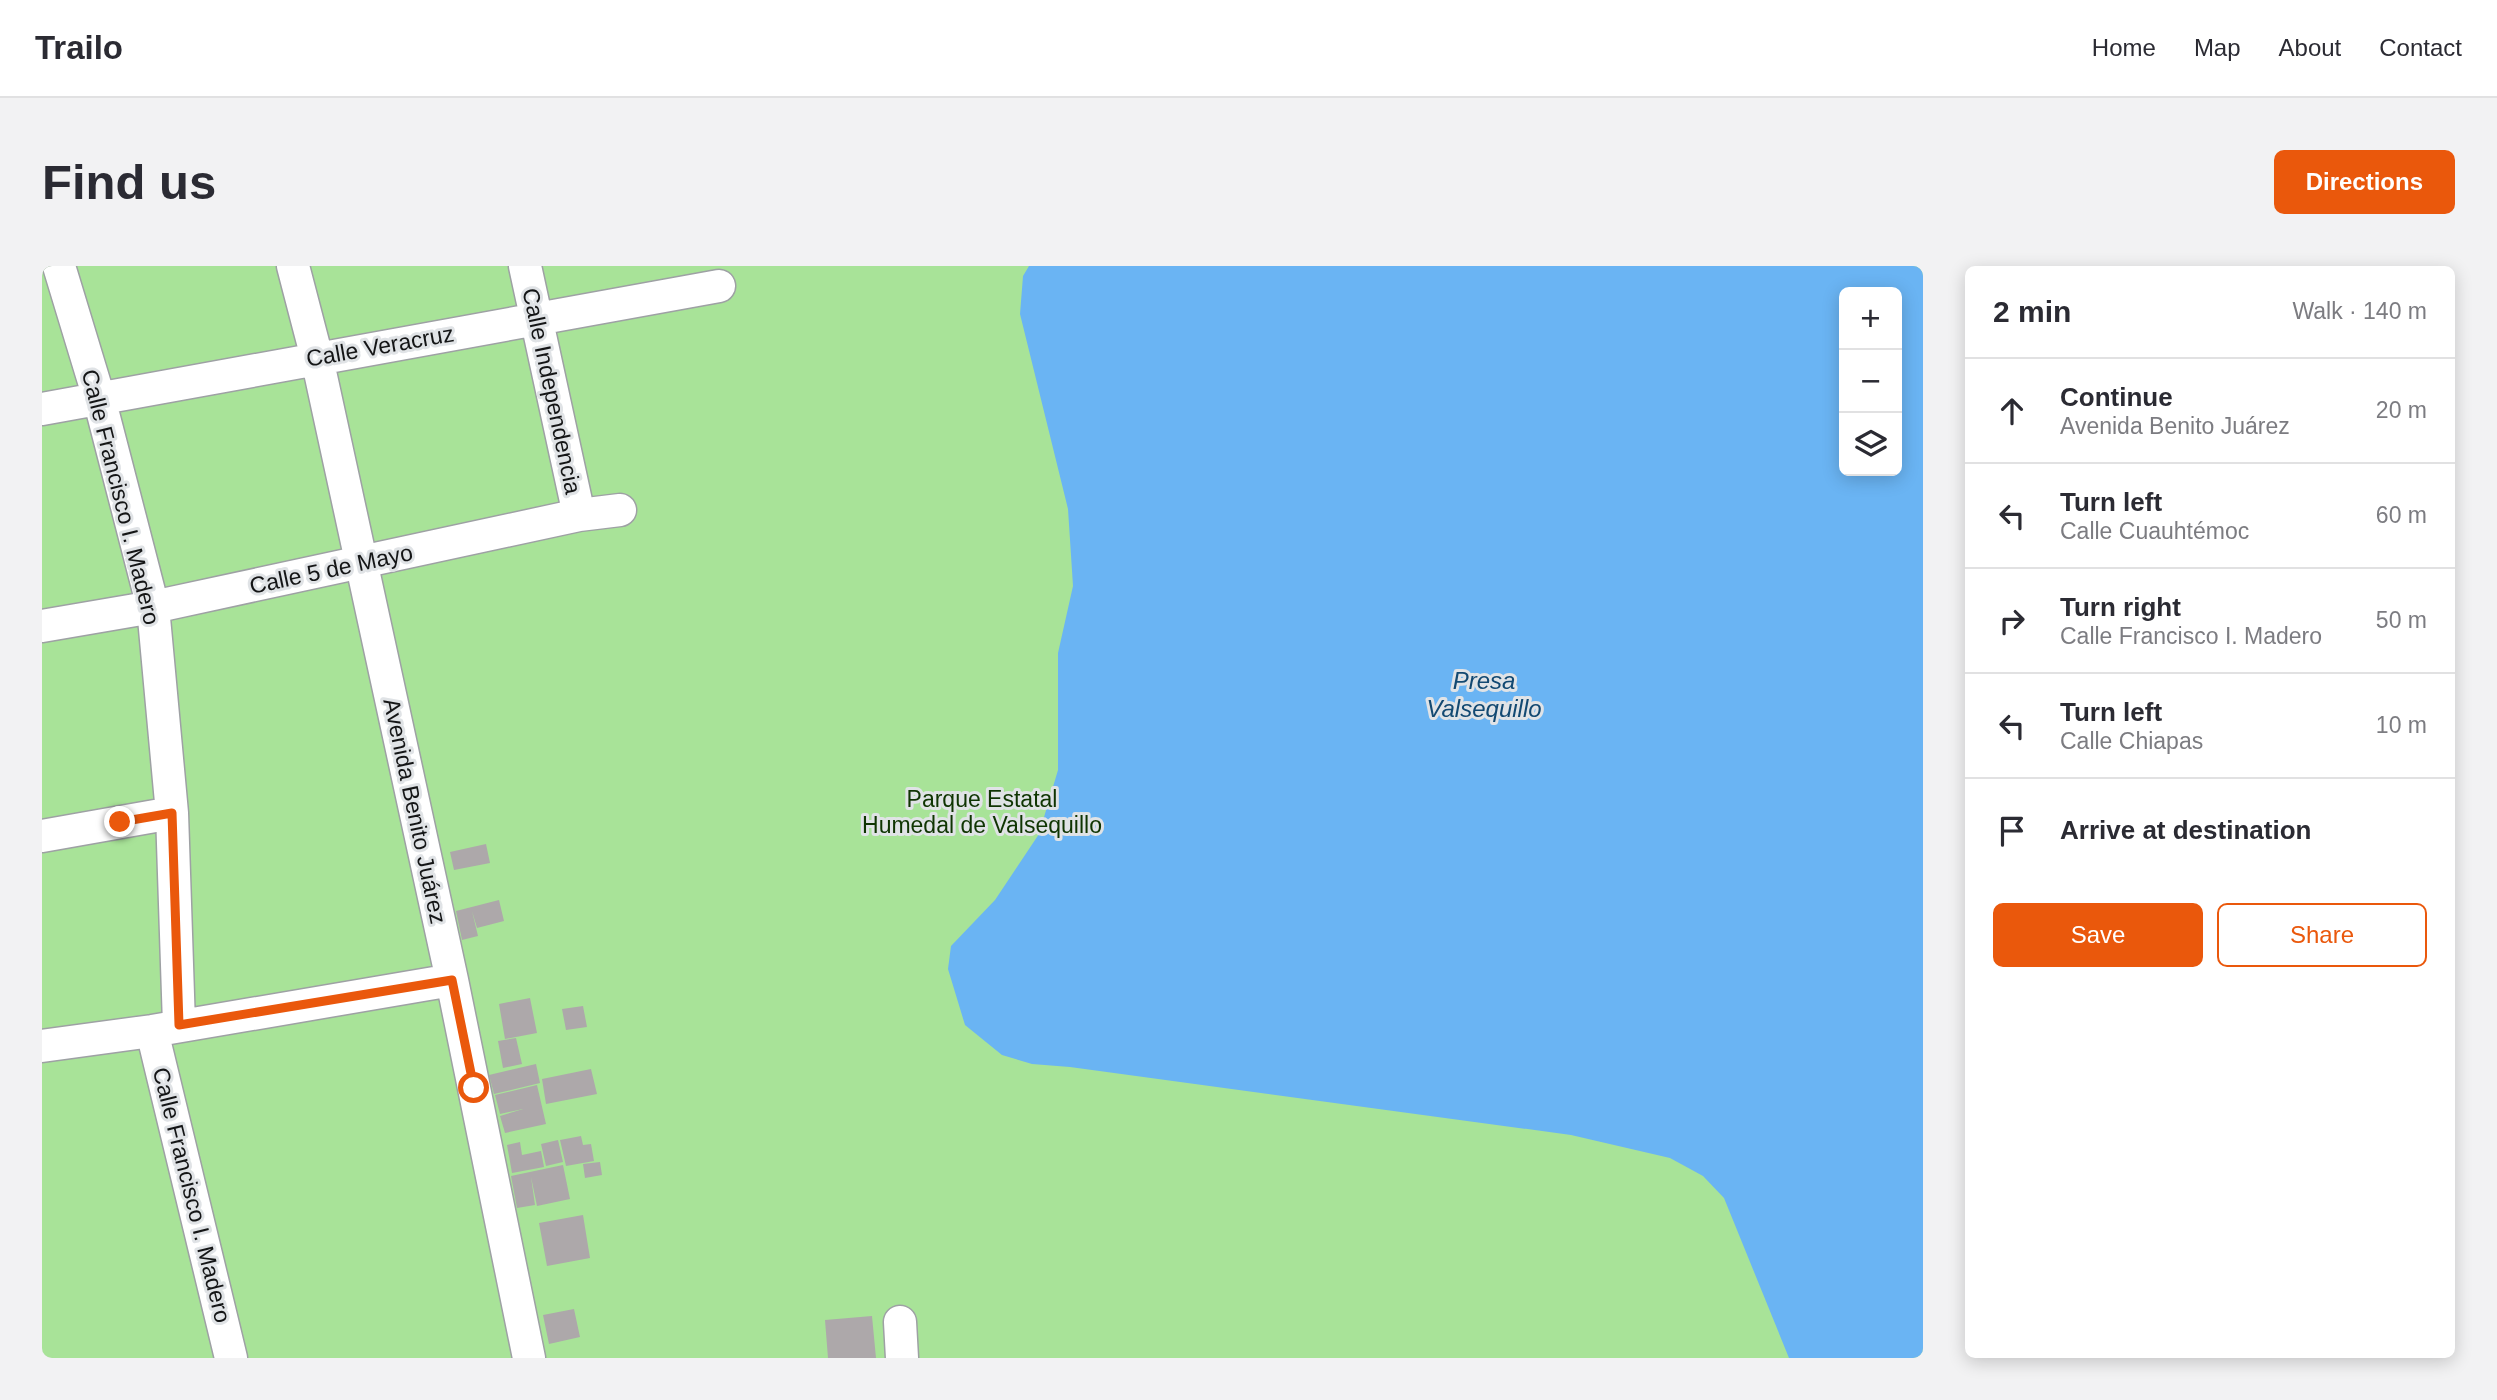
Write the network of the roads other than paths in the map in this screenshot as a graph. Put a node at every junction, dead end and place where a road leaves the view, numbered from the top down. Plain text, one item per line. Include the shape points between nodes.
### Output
1 (60, 266) edge
2 (293, 266) edge
3 (525, 266) edge
4 (719, 286) dead end
5 (536, 318) junction
6 (317, 358) junction
7 (99, 398) junction
8 (42, 408) edge
9 (620, 510) dead end
10 (579, 515) junction
11 (361, 562) junction
12 (152, 607) junction
13 (42, 626) edge
14 (172, 813) junction
15 (42, 836) edge
16 (452, 980) junction
17 (166, 1028) junction
18 (42, 1046) edge
19 (900, 1322) dead end
20 (231, 1358) edge
21 (529, 1358) edge
22 (902, 1358) edge

1 - 7 street, Calle Francisco I. Madero
2 - 6 street, Avenida Benito Juárez
3 - 5 street, Calle Independencia
4 - 5 street, Calle Veracruz
5 - 6 street, Calle Veracruz
5 - 10 street, Calle Independencia
6 - 7 street, Calle Veracruz
6 - 11 street, Avenida Benito Juárez
7 - 8 street, Calle Veracruz
7 - 12 street, Calle Francisco I. Madero
9 - 10 street, Calle 5 de Mayo
10 - 11 street, Calle 5 de Mayo
11 - 12 street, Calle 5 de Mayo
11 - 16 street, Avenida Benito Juárez
12 - 13 street, Calle 5 de Mayo
12 - 14 street, Calle Francisco I. Madero
14 - 15 street
14 - 17 street, Calle Francisco I. Madero
16 - 17 street
16 - 21 street, Avenida Benito Juárez
17 - 18 street
17 - 20 street, Calle Francisco I. Madero
19 - 22 street

